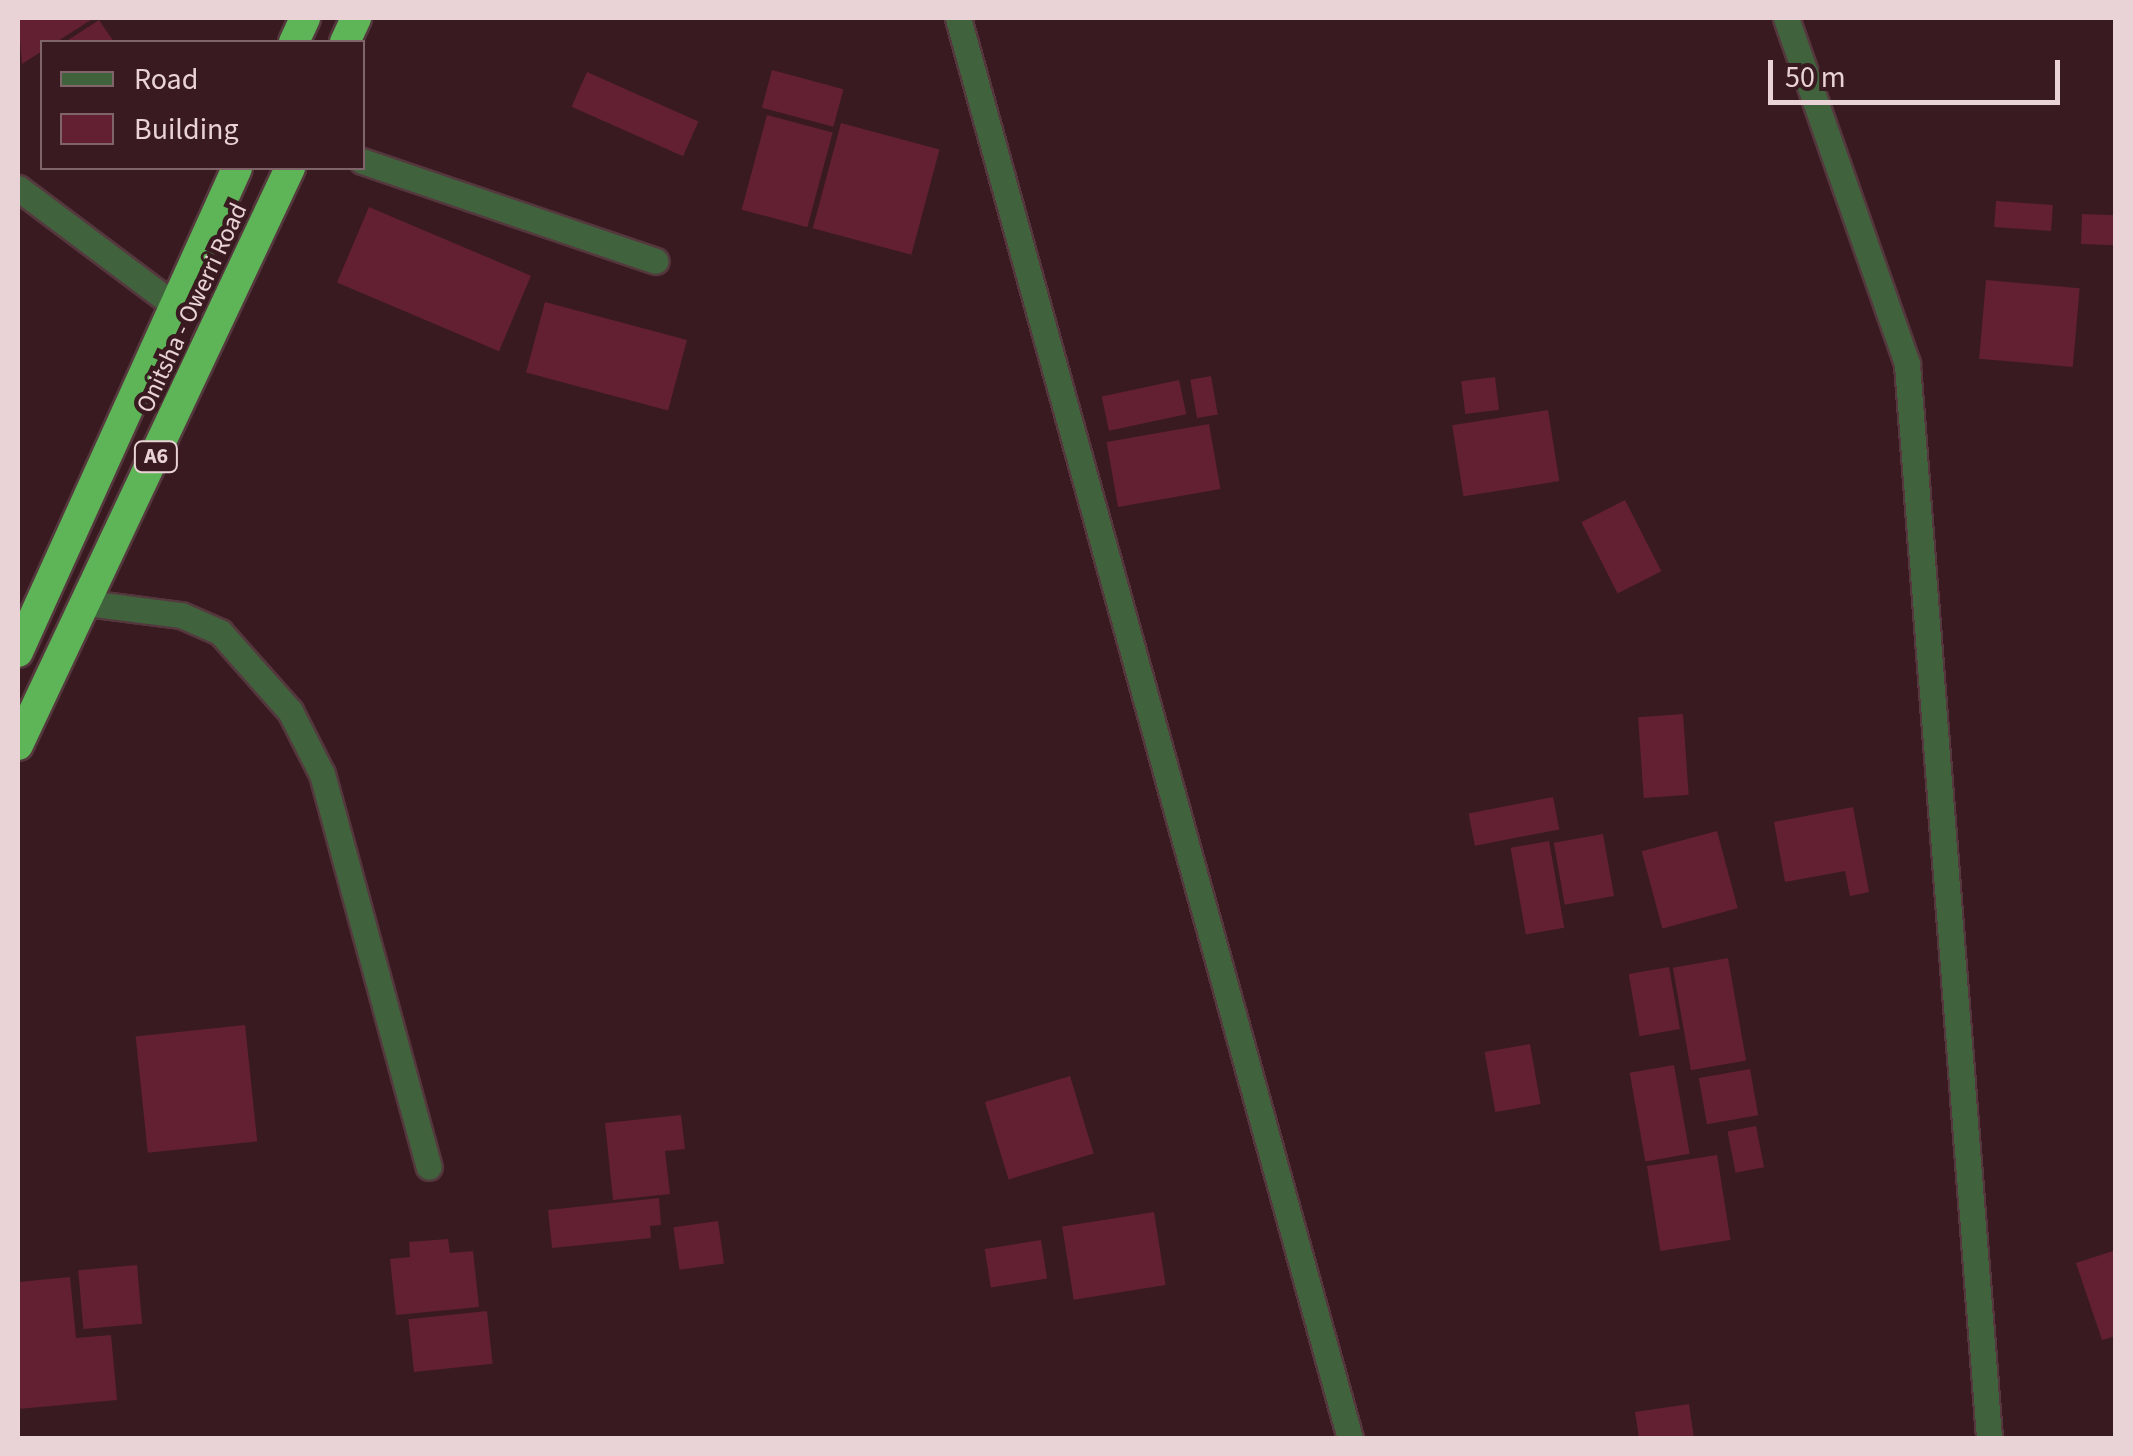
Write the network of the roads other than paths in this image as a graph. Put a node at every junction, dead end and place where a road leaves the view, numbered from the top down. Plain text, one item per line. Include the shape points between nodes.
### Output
1 (958, 18) edge
2 (1786, 18) edge
3 (365, 162) edge
4 (236, 170) edge
5 (289, 170) edge
6 (18, 188) edge
7 (655, 262) dead end
8 (174, 305) junction
9 (87, 603) junction
10 (18, 652) edge
11 (18, 745) edge
12 (429, 1166) dead end
13 (1350, 1438) edge
14 (1989, 1438) edge

1 - 13 street
2 - 14 street via 1906,364
3 - 7 street
4 - 8 highway, Onitsha - Owerri Road / A6
5 - 9 highway, Onitsha - Owerri Road / A6
6 - 8 street
8 - 10 highway, Onitsha - Owerri Road / A6
9 - 11 highway, Onitsha - Owerri Road / A6
9 - 12 street via 181,616 220,632 290,711 322,774

